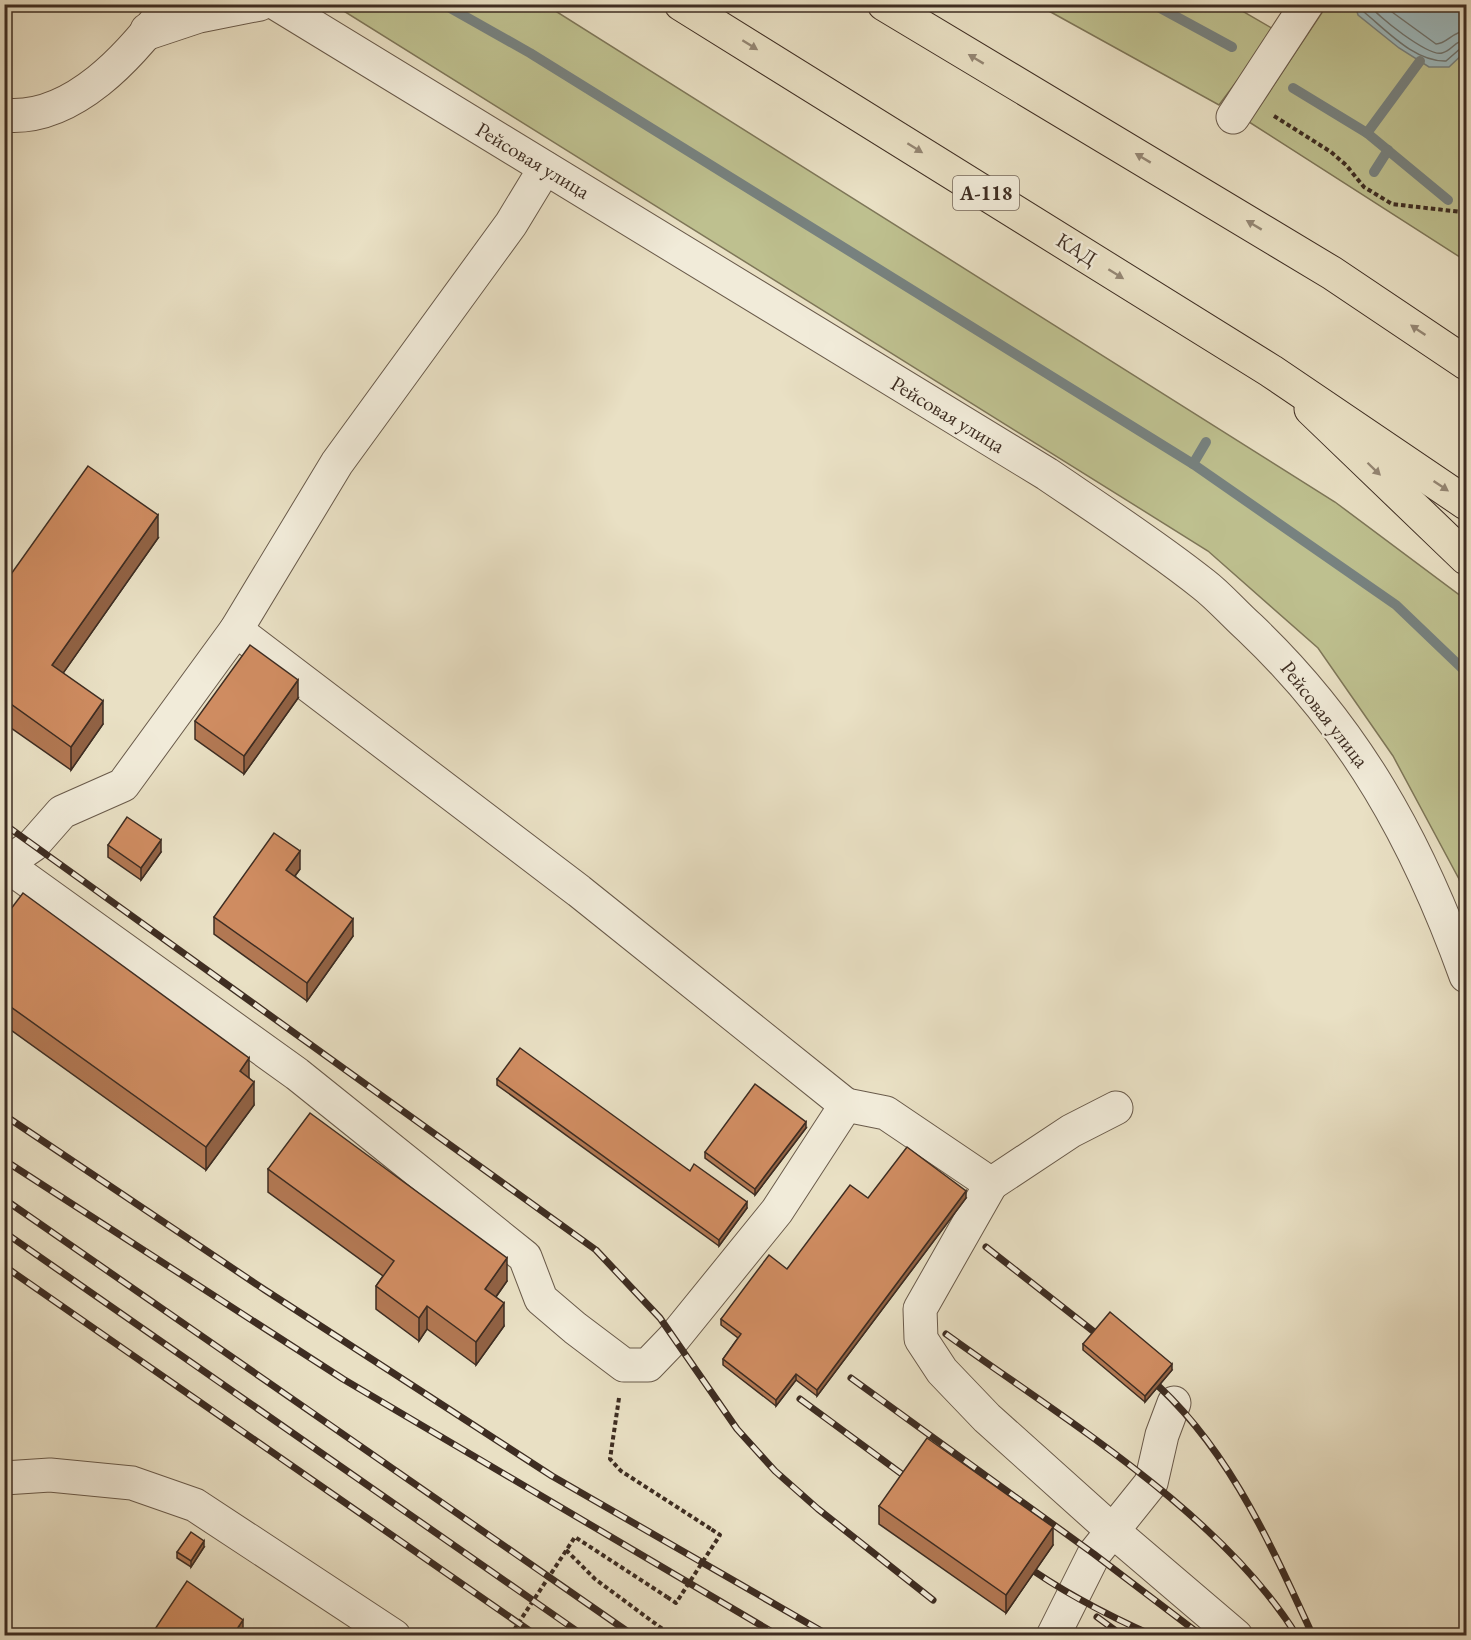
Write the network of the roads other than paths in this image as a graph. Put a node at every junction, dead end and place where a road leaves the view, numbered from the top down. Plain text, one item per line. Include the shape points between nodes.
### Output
1 (169, 4) edge
2 (260, 4) edge
3 (278, 4) edge
4 (681, 4) edge
5 (884, 4) edge
6 (1307, 4) edge
7 (145, 19) edge
8 (1239, 108) road end
9 (4, 115) edge
10 (545, 168) junction
11 (1467, 363) edge
12 (1271, 371) junction
13 (1467, 503) edge
14 (1467, 558) edge
15 (236, 630) junction
16 (5, 864) edge
17 (1467, 976) edge
18 (846, 1105) junction
19 (1116, 1108) dead end
20 (992, 1184) junction
21 (1174, 1403) dead end
22 (4, 1478) edge
23 (1114, 1532) junction
24 (394, 1635) edge
25 (1053, 1635) edge
26 (1236, 1635) edge

1 - 7 street
2 - 7 street via 199,16
3 - 10 street, Рейсовая улица
4 -> 12 main road, КАД / А-118
11 -> 5 main road via 1332,273
6 - 8 street
7 - 9 street via 109,71 53,109
10 - 15 street via 511,224 337,463
10 - 17 street, Рейсовая улица via 1047,474 1205,585 1280,657 1352,743 1414,848
12 -> 13 main road, КАД / А-118
12 -> 14 main road
15 - 16 street via 123,785 62,812 33,845
15 - 18 street via 579,891
16 - 18 street via 297,1074 525,1257 541,1299 624,1365 648,1365 674,1338 777,1211
18 - 20 street via 886,1113
19 - 20 street via 1071,1131
20 - 23 street via 920,1309 921,1339 942,1371 987,1418
21 - 23 street via 1151,1483
22 - 24 street via 50,1475 132,1483 195,1505
23 - 25 street via 1094,1554
23 - 26 street

